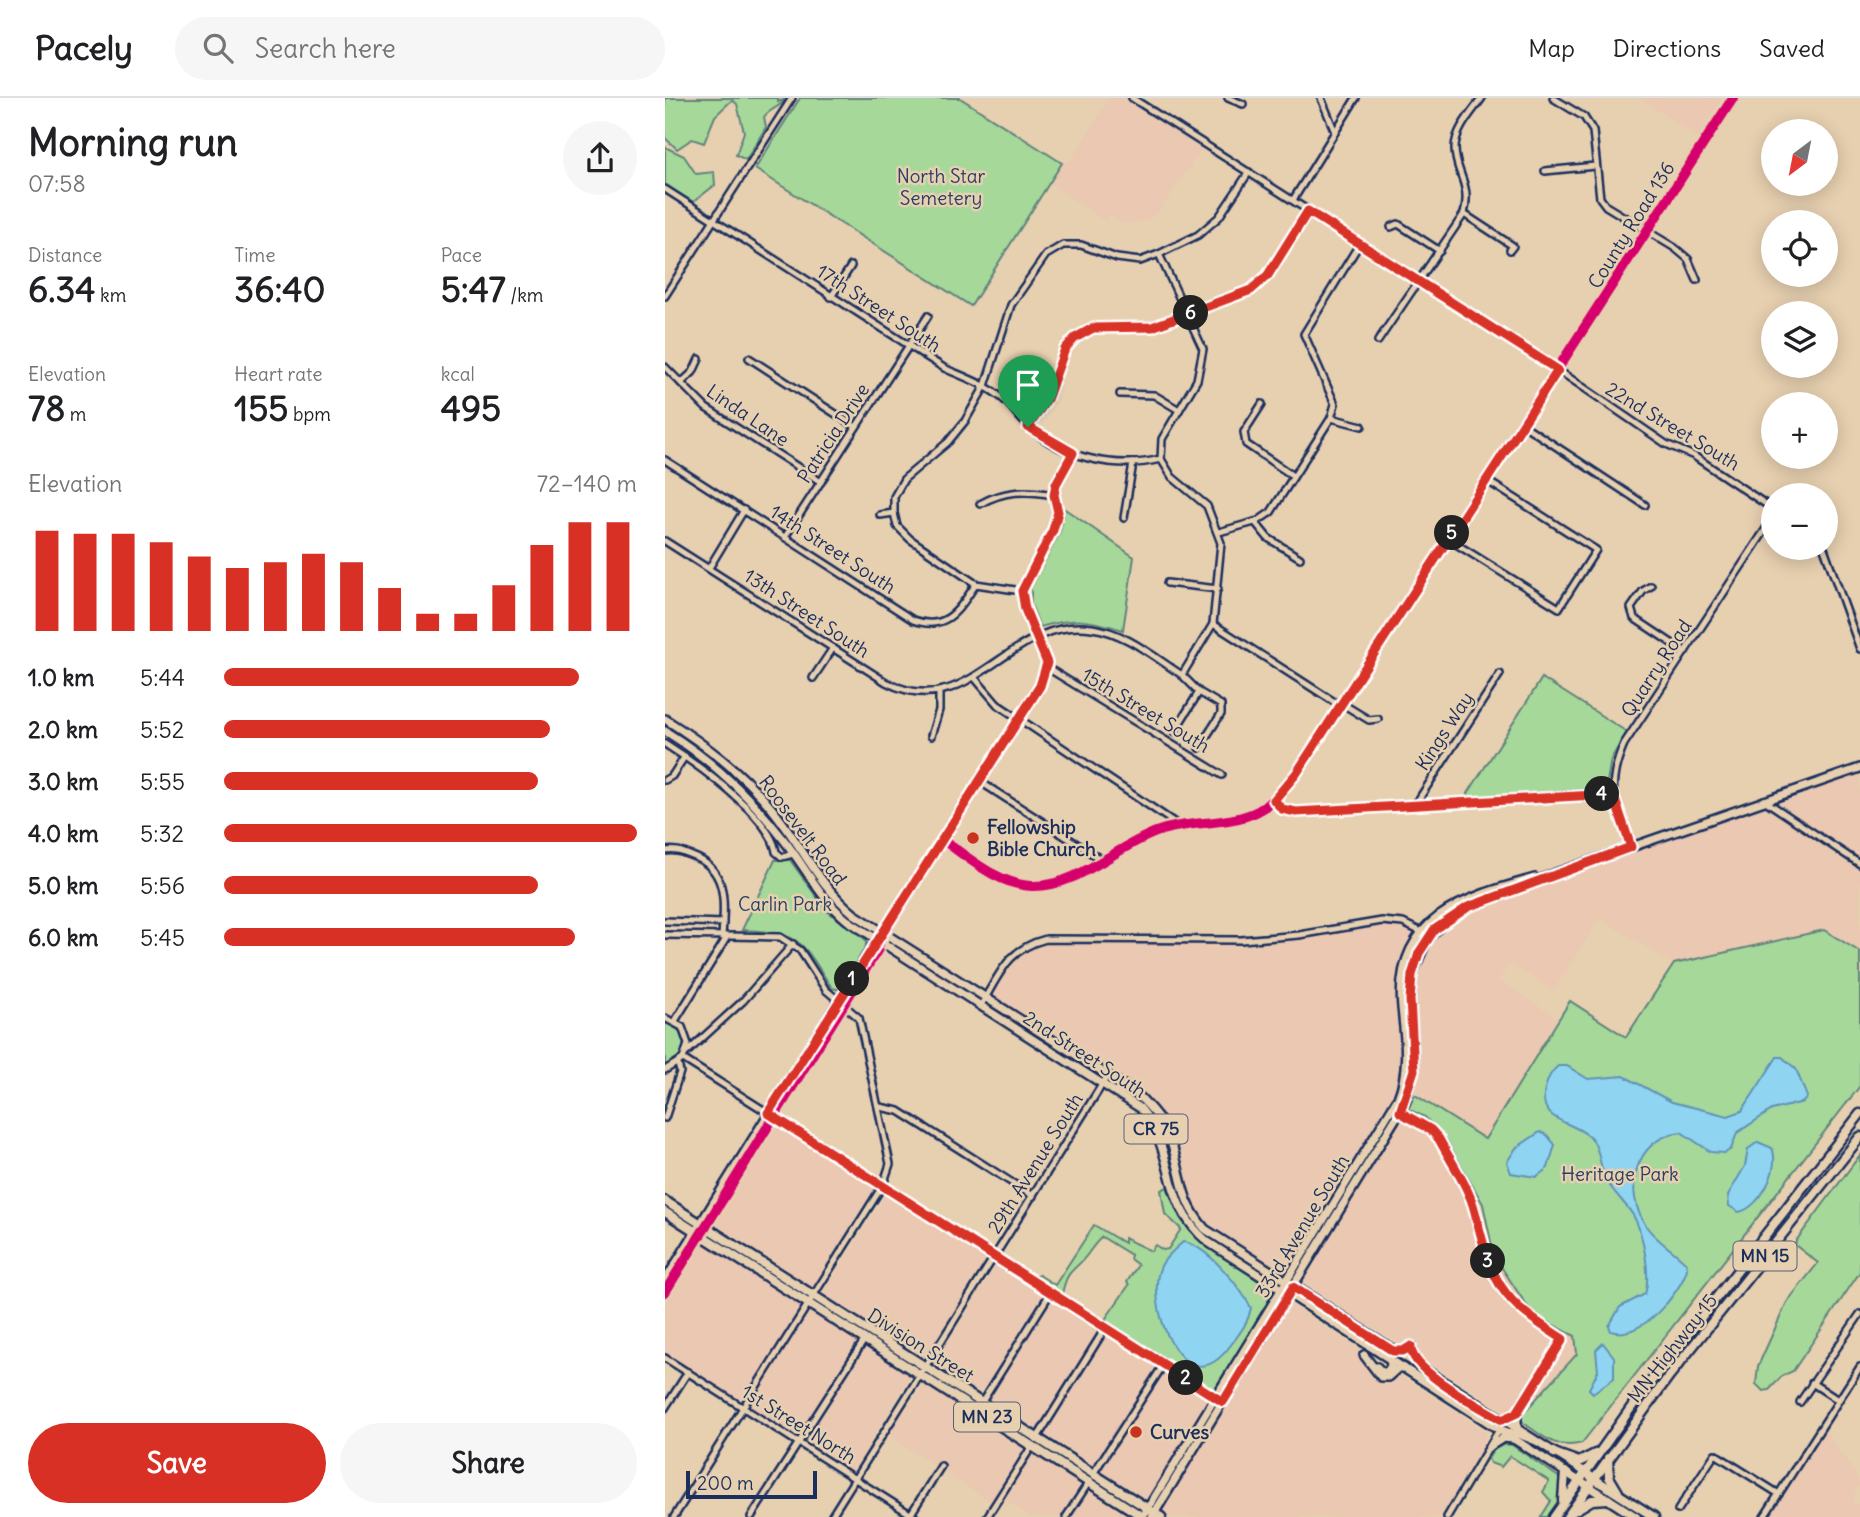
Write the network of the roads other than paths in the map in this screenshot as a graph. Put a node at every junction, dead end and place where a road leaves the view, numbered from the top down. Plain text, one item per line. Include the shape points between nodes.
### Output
1 (792, 98) edge
2 (1132, 98) edge
3 (1149, 98) edge
4 (1228, 98) edge
5 (1321, 98) edge
6 (1356, 98) edge
7 (1482, 98) edge
8 (1553, 98) edge
9 (1733, 98) edge
10 (1243, 104) dead end
11 (1144, 105) junction
12 (1335, 132) junction
13 (1595, 166) junction
14 (1545, 171) dead end
15 (1249, 172) junction
16 (665, 189) edge
17 (1293, 200) junction
18 (1308, 211) junction
19 (1464, 214) junction
20 (713, 220) junction
21 (1391, 228) dead end
22 (1648, 231) junction
23 (1360, 243) junction
24 (1510, 250) dead end
25 (1440, 251) junction
26 (1159, 254) junction
27 (851, 266) dead end
28 (1697, 280) dead end
29 (1420, 282) junction
30 (665, 296) edge
31 (831, 297) junction
32 (1188, 313) junction
33 (928, 316) dead end
34 (1378, 341) dead end
35 (908, 346) junction
36 (749, 358) dead end
37 (699, 359) dead end
38 (665, 368) edge
39 (1558, 370) junction
40 (681, 383) junction
41 (985, 386) junction
42 (1120, 394) dead end
43 (1262, 404) dead end
44 (1179, 411) junction
45 (1331, 418) junction
46 (1522, 424) junction
47 (1362, 426) dead end
48 (856, 427) junction
49 (1028, 427) junction
50 (1073, 453) junction
51 (1161, 459) junction
52 (665, 460) edge
53 (1133, 463) junction
54 (1293, 476) junction
55 (1486, 480) junction
56 (821, 482) junction
57 (1054, 495) junction
58 (1761, 501) edge
59 (979, 504) dead end
60 (1645, 505) dead end
61 (744, 510) junction
62 (894, 513) junction
63 (880, 515) dead end
64 (1123, 518) dead end
65 (1255, 522) junction
66 (1219, 532) junction
67 (1761, 536) edge
68 (785, 537) junction
69 (1448, 539) junction
70 (665, 541) edge
71 (1300, 558) dead end
72 (1828, 560) edge
73 (709, 568) junction
74 (1167, 583) dead end
75 (977, 584) junction
76 (1651, 586) dead end
77 (1218, 589) junction
78 (1022, 591) junction
79 (1213, 624) junction
80 (1037, 635) junction
81 (833, 648) junction
82 (1860, 649) edge
83 (1685, 652) junction
84 (1046, 667) junction
85 (1500, 674) dead end
86 (1182, 675) junction
87 (974, 677) junction
88 (813, 678) dead end
89 (1199, 692) junction
90 (939, 693) junction
91 (1340, 704) junction
92 (665, 719) edge
93 (1018, 719) junction
94 (1378, 719) dead end
95 (665, 731) edge
96 (1174, 732) dead end
97 (931, 736) dead end
98 (665, 744) edge
99 (1199, 748) dead end
100 (685, 756) junction
101 (1860, 768) edge
102 (1222, 775) dead end
103 (665, 780) edge
104 (979, 781) junction
105 (1613, 794) junction
106 (1274, 800) junction
107 (1764, 800) junction
108 (1415, 805) junction
109 (1178, 825) junction
110 (943, 841) junction
111 (1631, 847) junction
112 (665, 851) edge
113 (793, 854) junction
114 (1101, 860) junction
115 (1860, 864) edge
116 (665, 921) edge
117 (723, 923) junction
118 (884, 933) junction
119 (1426, 934) junction
120 (666, 937) edge
121 (724, 937) junction
122 (879, 941) junction
123 (793, 944) junction
124 (983, 1001) junction
125 (842, 1002) junction
126 (665, 1018) edge
127 (675, 1021) junction
128 (683, 1059) junction
129 (665, 1070) edge
130 (1105, 1079) junction
131 (880, 1107) junction
132 (1400, 1112) junction
133 (771, 1114) junction
134 (1860, 1114) edge
135 (665, 1118) edge
136 (1860, 1137) edge
137 (883, 1185) junction
138 (1033, 1196) junction
139 (665, 1201) edge
140 (665, 1212) edge
141 (701, 1229) junction
142 (995, 1256) junction
143 (665, 1279) edge
144 (1287, 1289) junction
145 (665, 1292) edge
146 (1051, 1292) junction
147 (811, 1299) junction
148 (1860, 1314) edge
149 (1107, 1327) junction
150 (865, 1339) junction
151 (1393, 1351) junction
152 (665, 1358) edge
153 (1389, 1360) junction
154 (1164, 1364) junction
155 (1860, 1367) edge
156 (1403, 1368) junction
157 (923, 1371) junction
158 (688, 1372) junction
159 (1427, 1373) junction
160 (1812, 1383) junction
161 (1220, 1399) junction
162 (1838, 1400) junction
163 (982, 1402) junction
164 (1800, 1402) dead end
165 (665, 1408) edge
166 (744, 1408) junction
167 (1517, 1413) junction
168 (1502, 1420) junction
169 (1499, 1429) junction
170 (1518, 1430) junction
171 (1516, 1440) junction
172 (1035, 1442) junction
173 (799, 1443) junction
174 (1537, 1443) junction
175 (1489, 1447) junction
176 (1601, 1450) junction
177 (1554, 1453) junction
178 (1608, 1458) junction
179 (941, 1466) dead end
180 (1565, 1472) junction
181 (1585, 1472) junction
182 (1091, 1478) junction
183 (1593, 1478) junction
184 (855, 1479) junction
185 (1579, 1481) junction
186 (1587, 1486) junction
187 (1619, 1494) junction
188 (1779, 1494) junction
189 (1608, 1499) junction
190 (1562, 1506) junction
191 (1678, 1510) dead end
192 (665, 1513) edge
193 (1149, 1515) edge
194 (1568, 1515) edge
195 (912, 1516) edge
196 (1653, 1516) edge
197 (673, 1517) edge
198 (751, 1517) edge
199 (831, 1517) edge
200 (987, 1517) edge
201 (1066, 1517) edge
202 (1447, 1517) edge
203 (1554, 1517) edge
204 (1636, 1517) edge
205 (1764, 1517) edge

1 - 20 street
2 - 11 street, 22nd Street South
3 - 11 street
4 - 10 street
5 - 12 street
6 - 12 street
7 - 19 street via 1458,134 1455,149 1468,197
8 - 13 street via 1584,117 1593,131
9 - 22 street, County Road 136
11 - 15 street, 22nd Street South
12 - 17 street
13 - 14 street
13 - 22 street via 1600,198
15 - 17 street, 22nd Street South
15 - 26 street via 1219,217 1198,235
16 - 20 street, 17th Street South
17 - 18 street, 22nd Street South
18 - 23 street, 22nd Street South
18 - 32 street via 1268,275 1251,290
19 - 24 street via 1513,246
19 - 25 street
20 - 30 street
20 - 31 street, 17th Street South
21 - 25 street via 1398,224
22 - 28 street via 1688,259
22 - 39 street, County Road 136
23 - 29 street, 22nd Street South
23 - 45 street via 1304,334 1335,404
25 - 29 street
26 - 32 street
26 - 41 street via 1140,261 1081,245 1063,245 1046,255 1011,305
27 - 31 street
29 - 34 street
29 - 39 street, 22nd Street South
31 - 35 street, 17th Street South
32 - 44 street via 1203,349 1197,380
32 - 49 street via 1152,327 1084,331 1065,349 1047,399
33 - 35 street, Patricia Drive
35 - 41 street, 17th Street South
35 - 48 street, Patricia Drive
36 - 48 street
37 - 40 street
38 - 40 street, Linda Lane
39 - 46 street, County Road 136
39 - 58 street, 22nd Street South via 1624,417
40 - 56 street, Linda Lane via 706,408
41 - 49 street, 17th Street South via 1004,399
41 - 62 street via 948,442 904,478 894,497
42 - 44 street via 1154,396
43 - 54 street via 1244,432 1247,444
44 - 51 street via 1162,439
45 - 47 street
45 - 54 street
46 - 55 street, County Road 136
46 - 60 street
48 - 56 street, Patricia Drive
49 - 50 street, 17th Street South
50 - 53 street, 17th Street South
50 - 57 street
51 - 53 street, 17th Street South
51 - 66 street via 1172,477 1207,506
52 - 61 street, 14th Street South
53 - 64 street
54 - 65 street via 1271,512
55 - 69 street, County Road 136
55 - 69 street via 1596,550 1559,608
56 - 68 street, Patricia Drive
57 - 59 street via 1013,492
57 - 78 street via 1058,512 1053,530
61 - 68 street, 14th Street South
61 - 73 street
62 - 63 street
62 - 75 street via 897,526 910,539
65 - 66 street
65 - 71 street via 1268,538
66 - 77 street
67 - 83 street, Quarry Road
68 - 75 street, 14th Street South via 913,620 927,624 956,615
69 - 91 street, County Road 136
70 - 73 street, 13th Street South
72 - 82 street
73 - 81 street, 13th Street South
74 - 77 street
75 - 78 street
76 - 83 street via 1631,608 1634,618
77 - 79 street
78 - 80 street
79 - 86 street
79 - 91 street
80 - 84 street
80 - 86 street via 1067,627 1095,628 1117,635
80 - 87 street
81 - 88 street
81 - 90 street, 13th Street South via 900,689
83 - 105 street, Quarry Road via 1624,744 1613,770
84 - 93 street via 1040,686
84 - 102 street, 15th Street South
85 - 108 street, Kings Way
86 - 89 street
87 - 90 street
87 - 93 street via 997,704
89 - 96 street
89 - 99 street via 1221,709
90 - 97 street
91 - 94 street via 1369,720
91 - 106 street, County Road 136
92 - 118 main road, Roosevelt Road / CR 75 via 748,783 773,809 838,901
93 - 104 street
93 - 109 street
95 - 113 main road, Roosevelt Road / CR 75 via 740,788
98 - 100 street
100 - 103 street
100 - 113 street via 746,808 775,842 776,852 782,857
101 - 107 main road
104 - 110 street
104 - 114 street
105 - 108 street
105 - 111 street, Quarry Road
106 - 108 street via 1282,809 1296,812
106 - 109 street via 1238,817
107 - 111 main road
107 - 115 street
109 - 114 street
110 - 114 street via 999,877 1033,886 1063,881
110 - 118 street
111 - 119 main road via 1461,910
112 - 117 street via 675,849 707,861 722,880
113 - 122 main road, Roosevelt Road / CR 75 via 830,906
116 - 117 street
117 - 121 street
118 - 122 street
118 - 124 main road, 2nd Street South / CR 75
119 - 124 street via 1403,923 1382,921 1241,940 1046,939 1025,944 1007,961
119 - 132 main road, 33rd Avenue South via 1411,979 1414,1070
119 - 144 main road, 33rd Avenue South via 1410,953 1402,982 1406,1062 1400,1093
120 - 121 street
121 - 123 street via 780,937
121 - 127 street
122 - 124 main road, 2nd Street South / CR 75
122 - 125 street via 872,945
123 - 125 street via 826,990
123 - 128 street
124 - 130 main road, 2nd Street South / CR 75
125 - 131 street via 859,1018
125 - 133 street
126 - 127 street
127 - 128 street via 686,1035
128 - 129 street
128 - 133 street
128 - 135 street
130 - 138 street, 29th Avenue South
130 - 144 main road, 2nd Street South / CR 75 via 1156,1128 1174,1196 1186,1222 1208,1242
131 - 137 street via 890,1164
131 - 138 street via 899,1111
132 - 144 main road, 33rd Avenue South
132 - 167 street via 1439,1139 1475,1210 1482,1247 1506,1296 1523,1314 1563,1339
133 - 137 street
133 - 141 street
133 - 141 street via 730,1191
134 - 176 highway, MN Highway 15 / MN 15
136 - 178 highway, MN Highway 15 / MN 15
137 - 142 street
137 - 147 street
138 - 142 street, 29th Avenue South
139 - 141 highway, Division Street / MN 23
140 - 141 highway, Division Street / MN 23
141 - 143 street
141 - 145 street
141 - 147 highway, Division Street / MN 23
142 - 146 street
142 - 157 street, 29th Avenue South
144 - 151 main road, 2nd Street South / CR 75
144 - 153 main road, 2nd Street South / CR 75
144 - 161 main road, 33rd Avenue South
146 - 149 street
146 - 163 street
147 - 150 highway, Division Street / MN 23
147 - 157 highway, Division Street / MN 23
147 - 166 street
148 - 160 street
149 - 154 street
149 - 172 street
150 - 157 highway, Division Street / MN 23
150 - 173 street
151 - 159 main road, 2nd Street South / CR 75
151 - 159 main road via 1411,1346 1412,1357
152 - 158 street, 1st Street North
153 - 156 main road, 2nd Street South / CR 75
153 - 156 main road via 1390,1369 1384,1373 1364,1355 1381,1377
154 - 161 street
154 - 182 street
155 - 162 street
156 - 169 main road, 2nd Street South / CR 75
157 - 163 highway, Division Street / MN 23
157 - 172 highway, Division Street / MN 23
157 - 184 street, 29th Avenue South
158 - 165 street
158 - 166 street, 1st Street North
159 - 168 main road, 2nd Street South / CR 75
160 - 162 street
160 - 164 street
161 - 193 main road, 33rd Avenue South
162 - 188 street
163 - 172 highway, Division Street / MN 23
166 - 173 street, 1st Street North
166 - 197 street
167 - 168 main road
167 - 170 main road
168 - 170 main road, 2nd Street South / CR 75
169 - 171 main road, 2nd Street South / CR 75
169 - 174 street
169 - 175 street
170 - 174 main road, 2nd Street South / CR 75
171 - 175 main road via 1503,1438
171 - 180 main road, 2nd Street South / CR 75
172 - 182 highway, Division Street / MN 23
172 - 200 street
173 - 184 street, 1st Street North
173 - 198 street
174 - 177 main road, 2nd Street South / CR 75
175 - 202 street
176 - 177 highway via 1579,1462
176 - 181 highway, MN Highway 15 / MN 15
177 - 181 main road, 2nd Street South / CR 75
178 - 183 highway, MN Highway 15 / MN 15
178 - 187 highway via 1609,1477
179 - 195 street
180 - 185 main road, 2nd Street South / CR 75
180 - 190 highway
181 - 183 highway
181 - 185 highway, MN Highway 15 / MN 15
182 - 193 highway, Division Street / MN 23
182 - 201 street
183 - 186 highway, MN Highway 15 / MN 15
183 - 187 highway
184 - 195 street, 1st Street North
184 - 199 street, 29th Avenue South
185 - 186 highway, 2nd Street South / CR 75
185 - 190 highway, MN Highway 15 / MN 15
186 - 189 highway, 2nd Street South / CR 75
186 - 194 highway, MN Highway 15 / MN 15
187 - 196 highway
188 - 191 street via 1714,1454
188 - 205 street
189 - 194 highway via 1592,1500
189 - 204 highway, 2nd Street South
190 - 203 highway, MN Highway 15 / MN 15
192 - 197 street

